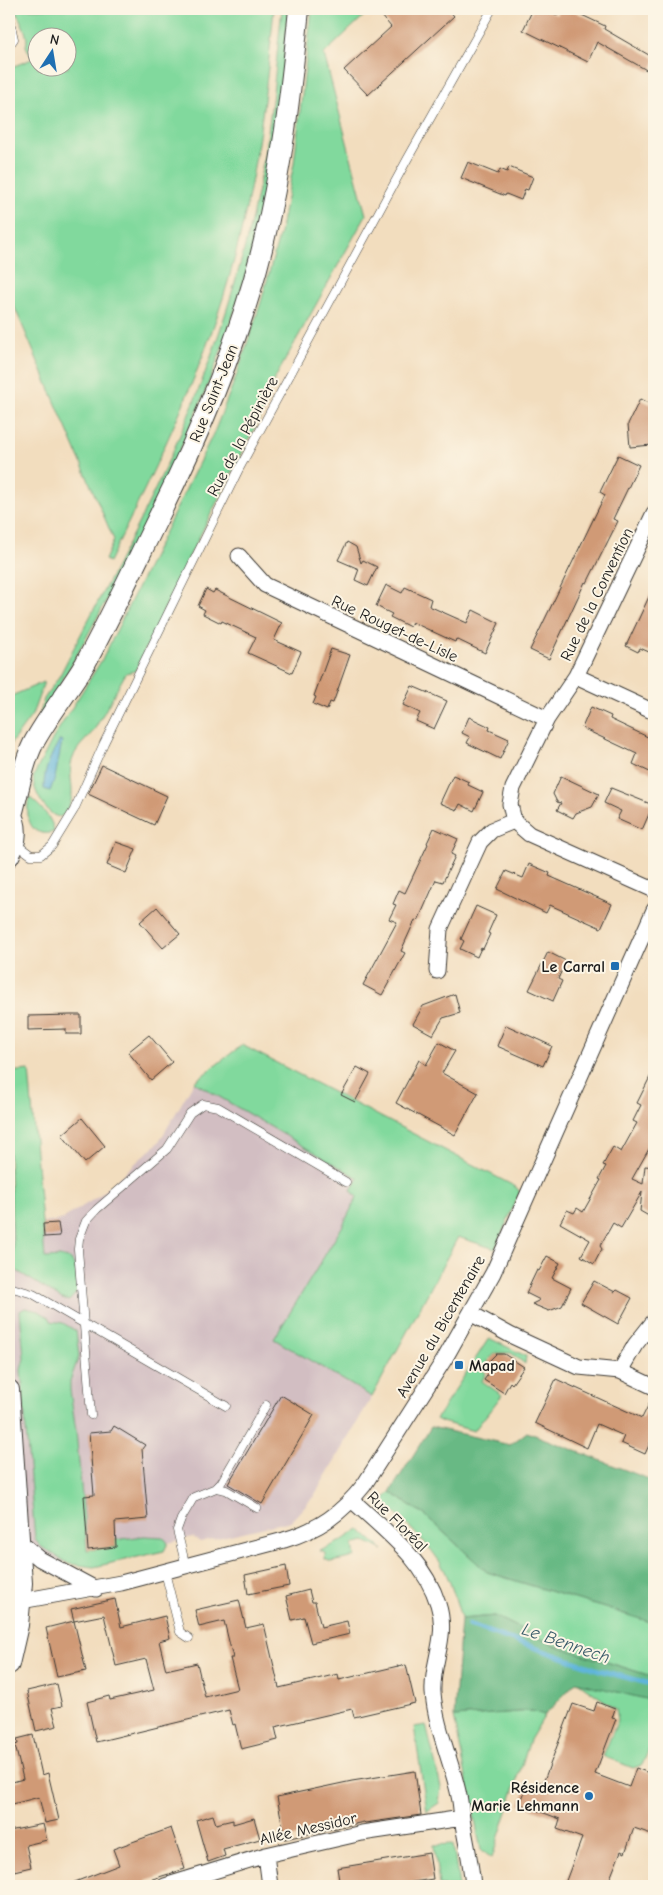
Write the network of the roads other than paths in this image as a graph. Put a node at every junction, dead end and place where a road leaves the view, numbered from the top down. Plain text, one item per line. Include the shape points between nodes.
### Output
1 (299, 9) edge
2 (492, 9) edge
3 (9, 17) edge
4 (9, 46) edge
5 (654, 513) edge
6 (651, 529) edge
7 (238, 556) dead end
8 (576, 676) junction
9 (654, 712) edge
10 (546, 718) junction
11 (33, 745) junction
12 (9, 765) edge
13 (10, 813) edge
14 (514, 821) junction
15 (12, 850) edge
16 (654, 890) edge
17 (654, 910) edge
18 (437, 971) dead end
19 (346, 1182) dead end
20 (9, 1287) edge
21 (472, 1314) junction
22 (654, 1320) edge
23 (85, 1325) junction
24 (620, 1371) junction
25 (654, 1387) edge
26 (9, 1390) edge
27 (266, 1405) dead end
28 (226, 1406) dead end
29 (91, 1415) dead end
30 (216, 1488) junction
31 (352, 1500) junction
32 (256, 1508) dead end
33 (21, 1543) junction
34 (186, 1567) junction
35 (165, 1572) junction
36 (96, 1588) junction
37 (15, 1602) edge
38 (190, 1638) dead end
39 (9, 1664) edge
40 (462, 1818) junction
41 (266, 1855) junction
42 (165, 1886) edge
43 (270, 1886) edge
44 (473, 1886) edge

1 - 11 street, Rue Saint-Jean via 275,191 262,249 226,365 189,454 84,664
2 - 15 lane, Rue de la Pépinière via 239,468 74,810 52,846 41,855
3 - 4 lane via 14,39
5 - 6 street, Rue de la Convention
6 - 8 street, Rue de la Convention
7 - 10 street, Rue Rouget-de-Lisle via 265,585
8 - 9 street, Rue de la Convention
8 - 10 street, Rue de la Convention
10 - 14 street, Rue de la Convention via 513,788 510,804
11 - 12 street, Rue Saint-Jean
11 - 13 street, Rue Saint-Jean
13 - 15 street via 16,829
14 - 16 street via 529,834
14 - 18 street via 492,830 480,842 440,929
17 - 21 street, Avenue du Bicentenaire via 513,1230
19 - 23 lane via 218,1107 203,1104 190,1113 167,1149 86,1221 78,1250
20 - 23 lane via 34,1294
21 - 24 street via 578,1367
21 - 31 street, Avenue du Bicentenaire
22 - 24 street
23 - 28 lane
23 - 29 lane
24 - 25 street
26 - 33 street
27 - 30 lane
30 - 32 lane via 226,1490
30 - 34 lane via 194,1496 181,1519 178,1530
31 - 34 street, Avenue du Bicentenaire via 327,1522 306,1533
31 - 40 street, Rue Floréal via 409,1554 428,1581 438,1605 442,1633 433,1694
33 - 36 street via 40,1559
33 - 37 street
34 - 35 street, Avenue du Bicentenaire
35 - 36 street, Avenue du Bicentenaire
35 - 38 lane via 180,1632
36 - 37 street, Avenue du Bicentenaire
37 - 39 street via 16,1635
40 - 41 street, Allée Messidor via 362,1832
40 - 44 street, Rue Floréal
41 - 42 street, Allée Messidor
41 - 43 street

